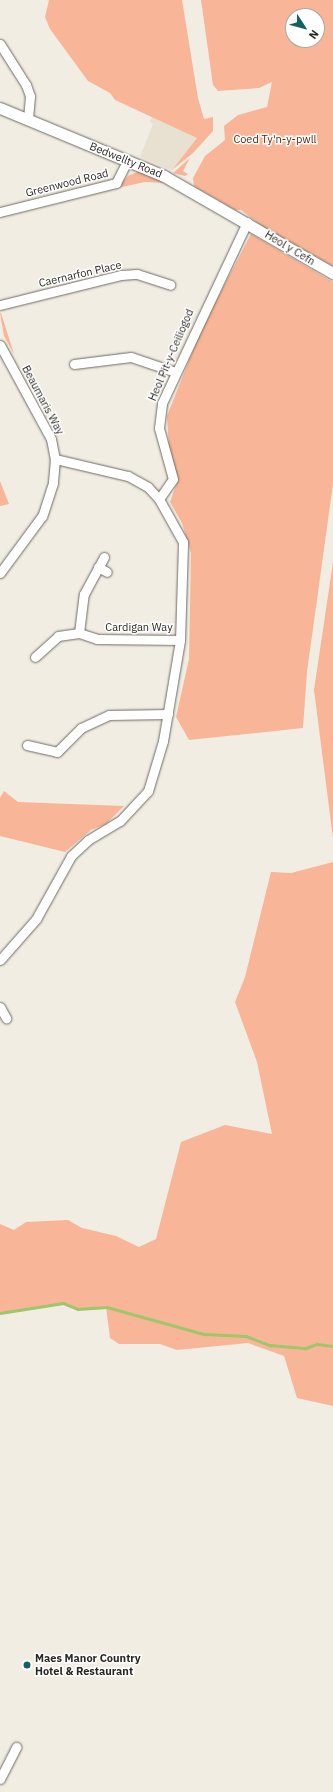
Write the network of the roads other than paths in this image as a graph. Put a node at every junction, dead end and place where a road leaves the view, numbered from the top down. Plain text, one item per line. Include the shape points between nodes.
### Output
1 (0, 44) edge
2 (0, 108) edge
3 (28, 119) junction
4 (127, 161) junction
5 (0, 212) edge
6 (247, 222) junction
7 (333, 273) edge
8 (165, 286) dead end
9 (0, 305) edge
10 (0, 345) edge
11 (74, 364) dead end
12 (175, 372) junction
13 (55, 459) junction
14 (159, 499) junction
15 (104, 557) dead end
16 (98, 567) junction
17 (107, 572) dead end
18 (0, 573) edge
19 (79, 633) junction
20 (180, 640) junction
21 (35, 657) dead end
22 (168, 714) junction
23 (27, 744) dead end
24 (0, 960) edge
25 (0, 1007) edge
26 (6, 1018) dead end
27 (16, 1747) dead end
28 (0, 1779) edge

1 - 3 street via 26,85 30,96
2 - 3 street, Bedwellty Road
3 - 4 street, Bedwellty Road
4 - 5 street, Greenwood Road via 116,183
4 - 6 street, Bedwellty Road via 184,186
6 - 7 street, Heol y Cefn
6 - 12 street, Heol Pit-y-Ceiliogod
8 - 9 street, Caernarfon Place via 137,274 121,275
10 - 13 street, Beaumaris Way via 51,439
11 - 12 street via 131,357
12 - 14 street, Heol Pit-y-Ceiliogod via 159,415 163,452 174,479
13 - 14 street via 128,476 148,487
13 - 18 street, Beaumaris Way via 53,483 42,516
14 - 20 street via 183,542
15 - 16 street
16 - 17 street
16 - 19 street via 80,606
19 - 20 street, Cardigan Way via 97,639
19 - 21 street, Cardigan Way via 58,636
20 - 22 street
22 - 23 street via 109,715 81,728 57,752
22 - 24 street via 148,791 120,821 88,840 71,856 36,919
25 - 26 street
27 - 28 street

